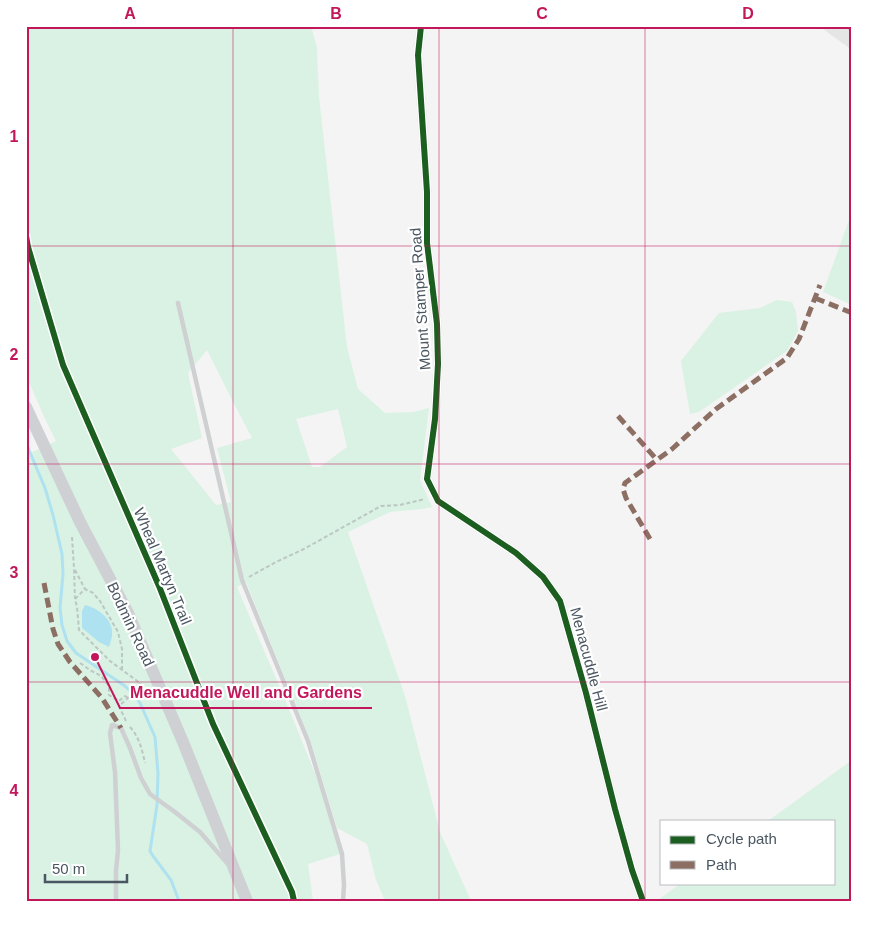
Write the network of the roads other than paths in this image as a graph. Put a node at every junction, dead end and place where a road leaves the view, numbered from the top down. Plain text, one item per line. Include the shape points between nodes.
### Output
1 (421, 26) edge
2 (847, 26) edge
3 (852, 30) edge
4 (178, 303) dead end
5 (26, 407) edge
6 (427, 479) joint
7 (236, 874) junction
8 (116, 901) edge
9 (247, 901) edge
10 (342, 901) edge
11 (643, 901) edge

1 - 6 street, Mount Stamper Road via 418,55 427,243 437,324 438,364
2 - 3 lane
4 - 10 lane via 242,580 308,741 342,854
5 - 7 main road, Bodmin Road via 80,522 128,613
6 - 11 street, Menacuddle Hill via 438,501 516,553 543,577 560,601
7 - 8 lane via 200,832 150,794 121,728 112,725 118,850
7 - 9 main road, Bodmin Road

